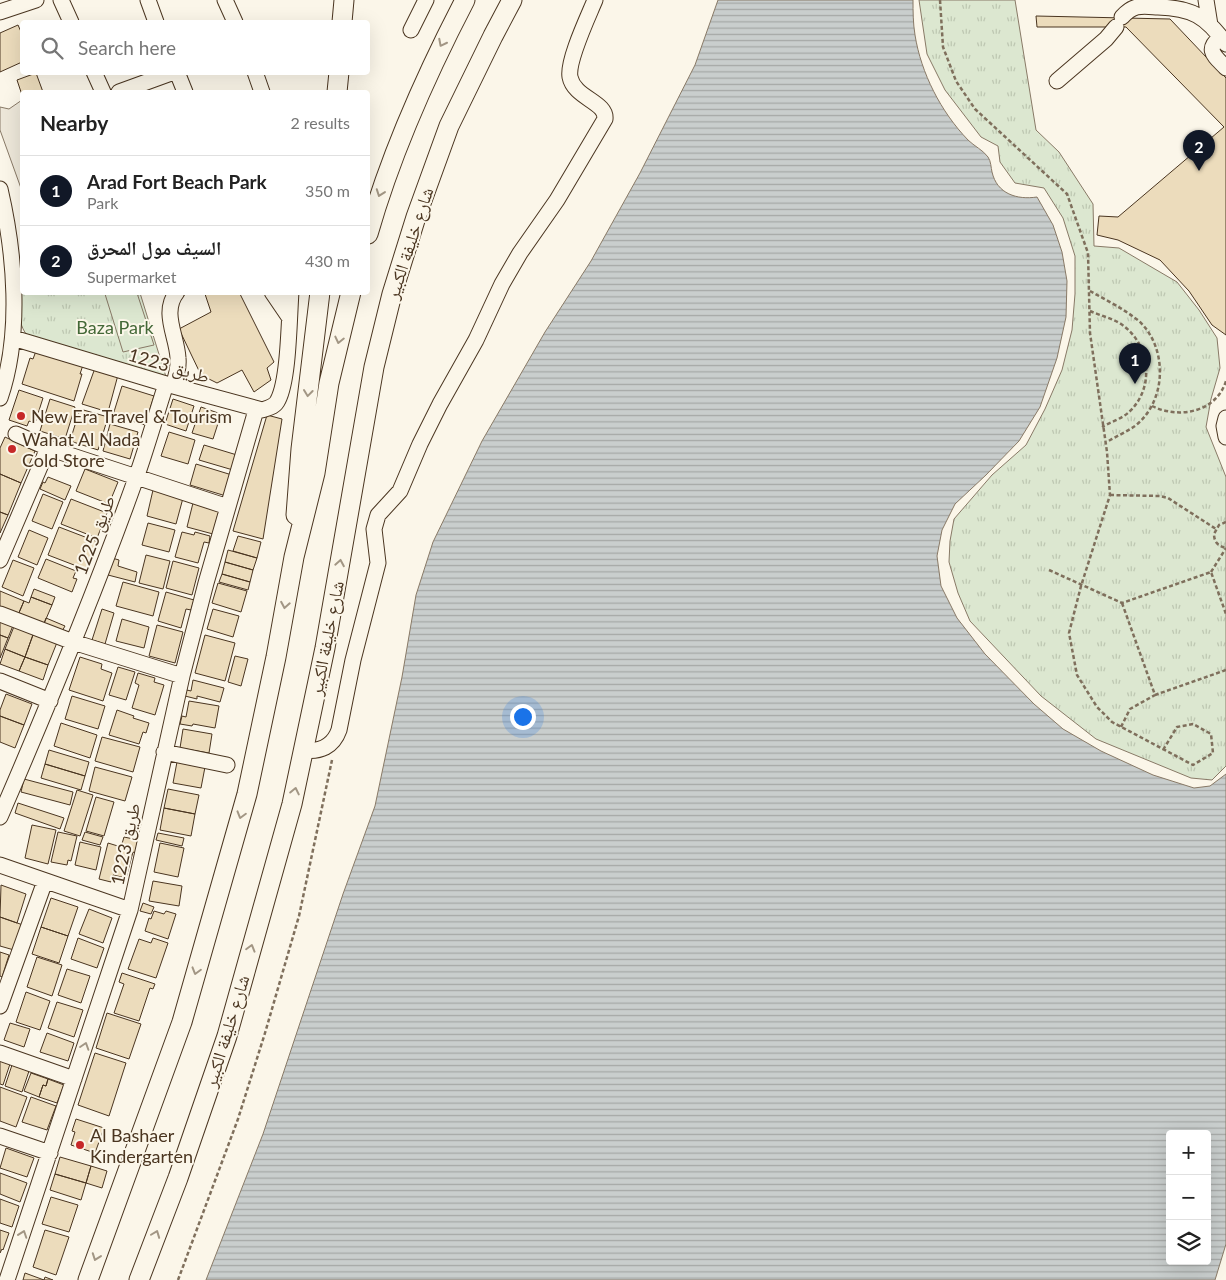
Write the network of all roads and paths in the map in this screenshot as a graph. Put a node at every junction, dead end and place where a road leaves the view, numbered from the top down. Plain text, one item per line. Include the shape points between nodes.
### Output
1 (36, 0) edge
2 (61, 0) edge
3 (148, 0) edge
4 (225, 0) edge
5 (344, 0) edge
6 (426, 0) edge
7 (465, 0) edge
8 (512, 0) edge
9 (595, 0) edge
10 (940, 0) edge
11 (1206, 0) edge
12 (0, 12) edge
13 (70, 20) edge
14 (155, 20) edge
15 (234, 20) edge
16 (342, 20) edge
17 (1210, 25) junction
18 (410, 30) dead end
19 (1224, 36) edge
20 (1226, 68) edge
21 (95, 75) edge
22 (167, 75) edge
23 (176, 75) edge
24 (256, 75) edge
25 (339, 75) edge
26 (1057, 81) dead end
27 (102, 90) edge
28 (125, 90) edge
29 (184, 90) edge
30 (261, 90) edge
31 (337, 90) edge
32 (0, 189) edge
33 (370, 227) edge
34 (1090, 291) junction
35 (175, 295) edge
36 (274, 295) edge
37 (291, 295) edge
38 (320, 295) edge
39 (350, 295) edge
40 (1090, 311) junction
41 (289, 317) junction
42 (13, 338) junction
43 (1226, 381) edge
44 (170, 385) junction
45 (0, 398) edge
46 (1152, 406) junction
47 (256, 410) junction
48 (1226, 418) edge
49 (1102, 426) junction
50 (16, 434) dead end
51 (1226, 436) edge
52 (1105, 442) junction
53 (48, 448) junction
54 (136, 478) junction
55 (1110, 496) junction
56 (228, 507) junction
57 (1226, 522) edge
58 (1216, 529) junction
59 (1226, 548) edge
60 (294, 557) junction
61 (0, 560) edge
62 (1049, 570) dead end
63 (1211, 572) junction
64 (1081, 586) junction
65 (1122, 603) junction
66 (0, 614) edge
67 (1226, 614) edge
68 (73, 642) junction
69 (1226, 670) edge
70 (182, 676) junction
71 (0, 682) edge
72 (1154, 695) junction
73 (50, 701) junction
74 (1121, 727) junction
75 (336, 738) junction
76 (304, 750) junction
77 (1163, 750) junction
78 (164, 752) junction
79 (227, 765) dead end
80 (5, 793) edge
81 (0, 818) edge
82 (0, 865) edge
83 (45, 881) junction
84 (130, 910) junction
85 (0, 1006) edge
86 (0, 1053) edge
87 (74, 1080) junction
88 (0, 1136) edge
89 (50, 1153) junction
90 (7, 1280) edge
91 (88, 1280) edge
92 (139, 1280) edge
93 (178, 1280) edge

1 - 12 street
2 - 13 street
3 - 14 street
4 - 15 street
5 - 16 main road
6 - 18 street
7 -> 33 main road via 406,126
76 -> 8 main road, شارع خليفة الكبير via 374,367 392,294 449,126
9 - 75 street via 570,65 570,77 578,93 604,109 605,119 502,284 420,444 400,491 378,515 374,529 378,563
10 - 34 path via 943,47 956,81 975,109 1068,194 1088,253
11 - 17 street
17 - 19 street
17 - 26 street via 1189,10 1176,7 1140,6 1130,9 1101,44
19 - 20 street via 1213,44 1212,49
21 - 27 street
22 - 28 street
23 - 29 street
24 - 30 street
25 - 31 main road
32 - 42 street via 12,255
34 - 40 path
34 - 46 path via 1132,316 1151,336 1161,371
35 - 44 street, طريق 1225 via 169,308 178,371
36 - 41 street
37 - 41 street
38 -> 60 main road via 301,449
39 -> 60 main road via 330,383 315,473
40 - 49 path
40 - 49 path via 1124,326 1136,338 1146,368 1145,385 1139,400 1128,413
41 - 47 street via 278,401 272,407
42 - 44 street, طريق 1223
42 - 45 street
43 - 46 path via 1214,400 1198,410 1179,414
44 - 47 street, طريق 1223
44 - 54 street, طريق 1225
46 - 52 path via 1135,426
47 - 56 street, طريق 1223
48 - 51 street
49 - 52 path
50 - 53 street
52 - 55 path
53 - 54 street
53 - 61 street
54 - 56 street
54 - 68 street, طريق 1225
55 - 58 path via 1168,498
55 - 64 path
56 - 70 street, طريق 1223
57 - 58 path
58 - 59 path via 1214,539 1220,547
59 - 63 path
60 -> 91 main road via 248,794 182,1022
62 - 64 path
63 - 65 path
63 - 67 path
64 - 65 path
64 - 74 path via 1069,633 1077,675 1097,707
65 - 72 path
66 - 68 street
68 - 70 street
68 - 73 street, طريق 1225
69 - 72 path
70 - 78 street, طريق 1223
71 - 73 street
72 - 74 path via 1130,709
73 - 80 street, طريق 1225
74 - 77 path
75 - 76 street via 332,744 318,750
75 - 93 path via 299,916 238,1119
92 -> 76 main road, شارع خليفة الكبير via 227,1036
77 - 77 path via 1193,765 1213,753 1211,734 1194,724 1177,727
78 - 79 street
78 - 84 street, طريق 1223
80 - 81 street, طريق 1225
82 - 83 street
83 - 84 street
83 - 85 street
87 -> 84 street, طريق 1223
86 - 87 street
87 - 89 street, طريق 1223
88 - 89 street
90 -> 89 street, طريق 1223

